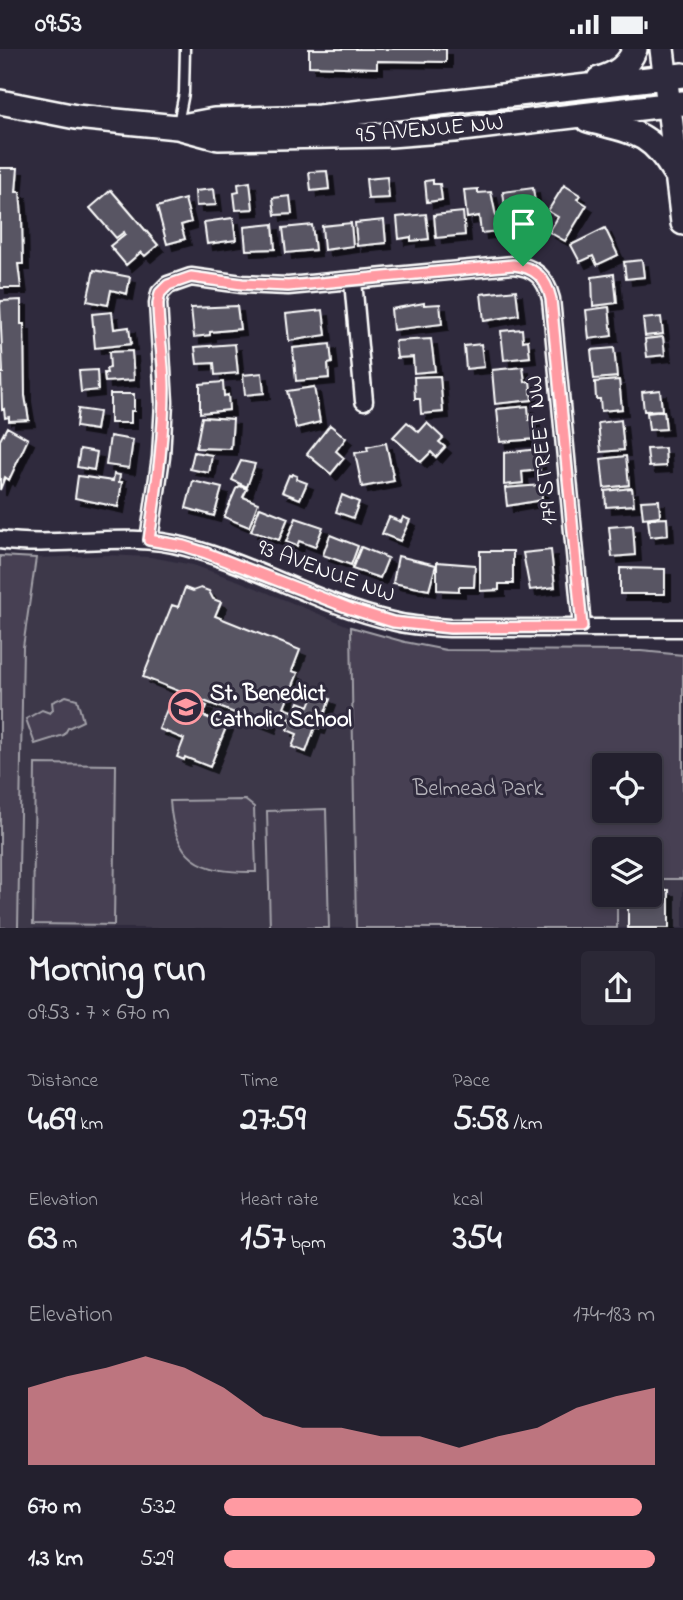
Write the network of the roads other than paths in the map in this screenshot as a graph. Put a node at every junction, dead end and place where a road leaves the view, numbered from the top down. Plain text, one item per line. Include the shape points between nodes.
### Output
1 (185, 49) edge
2 (635, 49) edge
3 (662, 49) edge
4 (674, 76) edge
5 (575, 87) junction
6 (0, 102) edge
7 (676, 104) edge
8 (575, 116) junction
9 (177, 127) junction
10 (678, 180) junction
11 (683, 223) edge
12 (353, 281) junction
13 (363, 401) dead end
14 (0, 540) edge
15 (149, 540) junction
16 (582, 627) junction
17 (683, 628) edge

1 - 9 lane
2 - 5 street via 628,63 611,75
3 - 4 street
4 - 5 street, 95 AVENUE NW
4 - 7 street
5 - 9 street, 95 AVENUE NW via 319,117 215,120
6 - 9 street, 95 AVENUE NW via 76,117
7 - 8 street, 95 AVENUE NW
7 - 10 street
8 - 9 street, 95 AVENUE NW via 454,130 321,138 218,138
8 - 10 street via 644,135 663,153
10 - 11 street
12 - 13 street
12 - 15 street via 265,285 191,277 172,282 160,293 163,421
12 - 16 street, 179 STREET NW via 513,265 538,273 551,299
14 - 15 street, 93 AVENUE NW
15 - 16 street, 93 AVENUE NW via 206,553 393,622 450,628
16 - 17 street, 93 AVENUE NW

